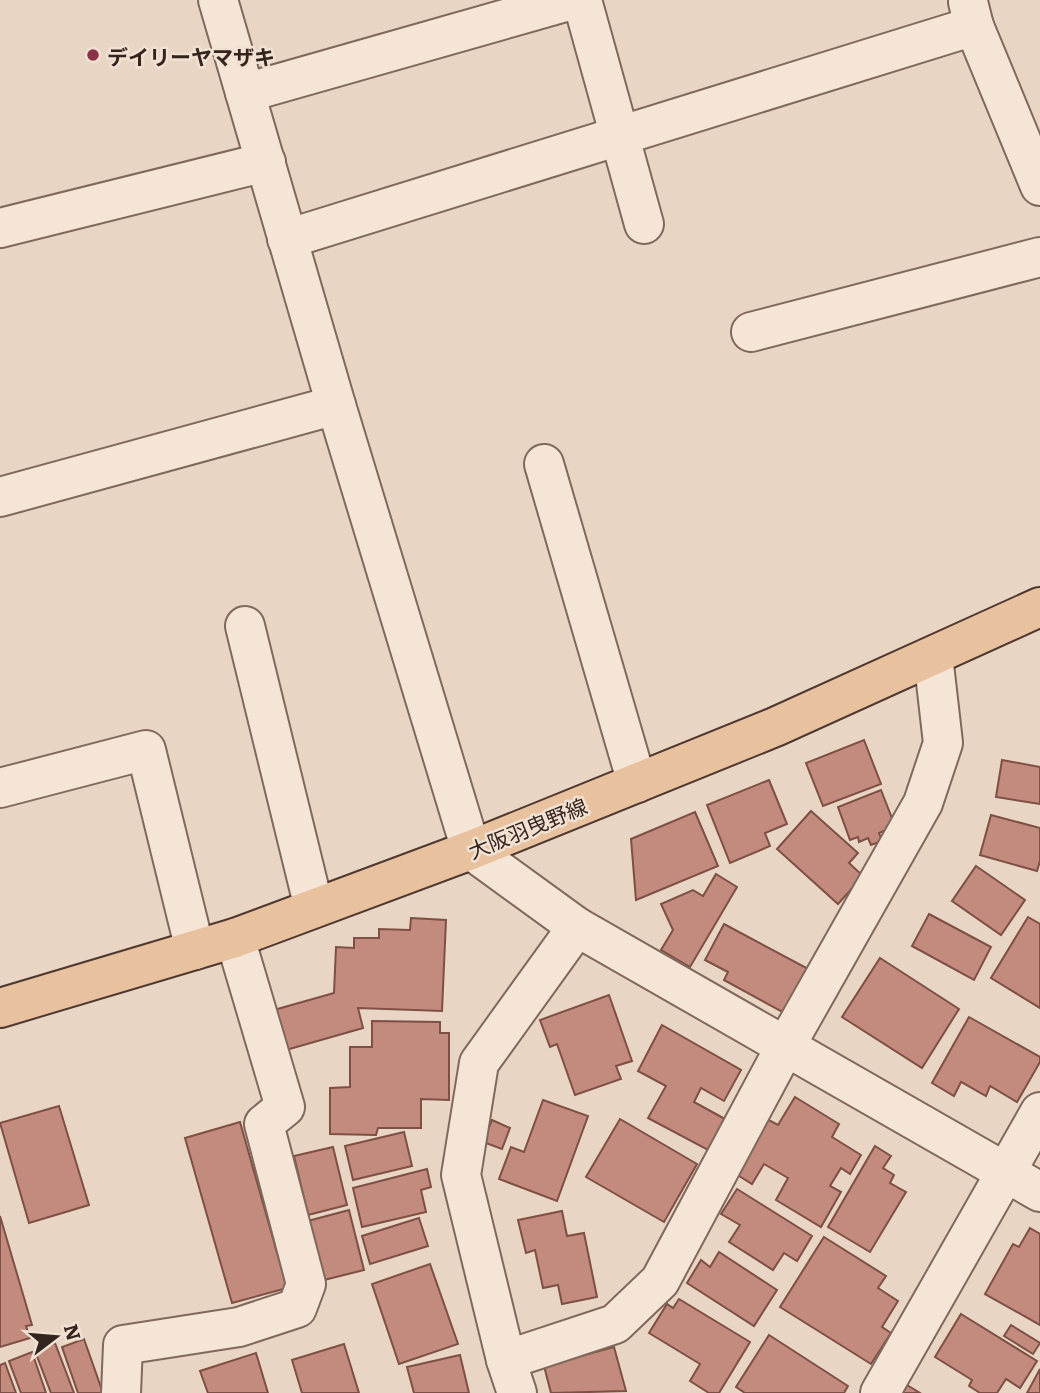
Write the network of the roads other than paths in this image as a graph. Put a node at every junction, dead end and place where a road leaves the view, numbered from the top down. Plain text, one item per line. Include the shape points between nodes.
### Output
1 (218, 0) edge
2 (572, 0) edge
3 (582, 0) edge
4 (971, 13) edge
5 (245, 93) junction
6 (620, 136) junction
7 (266, 162) junction
8 (1040, 186) edge
9 (644, 224) dead end
10 (0, 228) edge
11 (287, 239) junction
12 (1040, 257) edge
13 (751, 332) dead end
14 (336, 405) junction
15 (544, 464) dead end
16 (0, 496) edge
17 (1040, 607) edge
18 (245, 626) dead end
19 (933, 656) junction
20 (637, 783) junction
21 (0, 788) edge
22 (471, 850) junction
23 (314, 908) junction
24 (577, 927) junction
25 (235, 938) junction
26 (195, 950) junction
27 (0, 1008) edge
28 (785, 1046) junction
29 (1040, 1112) edge
30 (1006, 1173) junction
31 (1040, 1192) edge
32 (511, 1376) edge
33 (121, 1393) edge
34 (880, 1393) edge

1 - 5 street
2 - 5 street
3 - 6 street
4 - 6 street
4 - 8 street
5 - 7 street
6 - 9 street
6 - 11 street
7 - 10 street
7 - 11 street
11 - 14 street
12 - 13 street
14 - 16 street
14 - 22 street
15 - 20 street
17 - 19 main road, 大阪羽曳野線
18 - 23 street
19 - 20 main road, 大阪羽曳野線
19 - 28 street via 943,743 923,803
20 - 22 main road, 大阪羽曳野線
21 - 26 street via 146,750
22 - 23 main road, 大阪羽曳野線
22 - 24 street
23 - 25 main road, 大阪羽曳野線
24 - 28 street
24 - 32 street via 478,1063 461,1175
25 - 26 main road, 大阪羽曳野線
25 - 33 street via 285,1107 264,1124 306,1284 297,1308 239,1327 123,1345
26 - 27 main road, 大阪羽曳野線
28 - 30 street
28 - 32 street via 660,1281 615,1324
29 - 30 street
30 - 31 street
30 - 34 street

